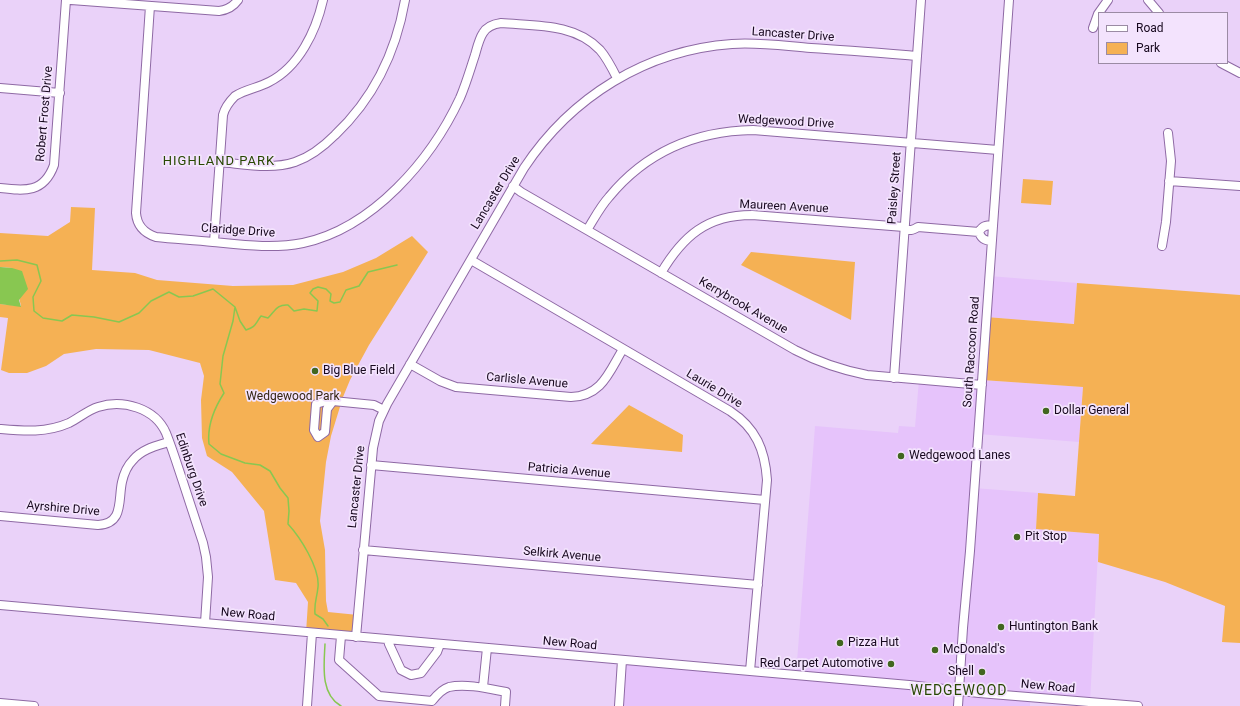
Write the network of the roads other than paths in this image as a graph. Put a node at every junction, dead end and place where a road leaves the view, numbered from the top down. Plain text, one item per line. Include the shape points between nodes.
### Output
1 (66, 0) edge
2 (71, 0) edge
3 (238, 0) edge
4 (323, 0) edge
5 (405, 0) edge
6 (921, 0) edge
7 (1009, 0) edge
8 (1108, 0) edge
9 (1148, 0) edge
10 (150, 6) junction
11 (1099, 12) edge
12 (1158, 12) edge
13 (1098, 14) edge
14 (1093, 28) dead end
15 (917, 56) junction
16 (1223, 64) edge
17 (1240, 73) edge
18 (618, 78) junction
19 (0, 88) edge
20 (60, 93) junction
21 (1168, 133) dead end
22 (910, 142) junction
23 (998, 150) junction
24 (219, 162) junction
25 (1169, 181) junction
26 (513, 186) junction
27 (1240, 186) edge
28 (0, 188) edge
29 (993, 225) junction
30 (904, 227) junction
31 (587, 230) junction
32 (979, 232) junction
33 (992, 241) junction
34 (214, 242) junction
35 (1162, 246) dead end
36 (471, 260) junction
37 (660, 273) junction
38 (622, 349) junction
39 (410, 364) junction
40 (894, 378) junction
41 (982, 385) junction
42 (333, 401) dead end
43 (384, 410) junction
44 (0, 428) edge
45 (169, 442) junction
46 (371, 465) junction
47 (765, 500) junction
48 (0, 516) edge
49 (363, 550) junction
50 (758, 585) junction
51 (0, 605) edge
52 (205, 623) junction
53 (312, 633) junction
54 (341, 636) junction
55 (356, 637) junction
56 (388, 640) junction
57 (440, 644) junction
58 (487, 648) junction
59 (622, 660) junction
60 (750, 672) junction
61 (483, 687) junction
62 (959, 690) junction
63 (0, 703) edge
64 (431, 704) edge
65 (34, 706) edge
66 (306, 706) edge
67 (505, 706) edge
68 (619, 706) edge
69 (958, 706) edge
70 (1138, 706) edge

1 - 20 street, Robert Frost Drive
2 - 10 street
3 - 10 street via 228,9 219,11
4 - 24 street via 311,35 291,65 277,78 239,94 227,104 223,115
5 - 24 street via 396,40 380,77 358,110 330,140 307,156 283,165
6 - 15 street, Paisley Street
7 - 23 street, South Raccoon Road
8 - 11 street
9 - 12 street
10 - 34 street, Claridge Drive via 136,218 142,229 156,237
13 - 14 street
15 - 18 street, Lancaster Drive via 766,44 732,44 674,54
15 - 22 street, Paisley Street
16 - 17 street
18 - 26 street, Lancaster Drive via 580,104 552,131
18 - 34 street, Claridge Drive via 600,50 588,39 576,33 561,28 501,23 490,26 482,33 464,87 438,136 410,173 373,209 337,232 303,243 266,246
19 - 20 street
20 - 28 street, Robert Frost Drive via 55,160 49,175 40,184 29,189
21 - 25 street via 1171,156
22 - 23 street, Wedgewood Drive
22 - 30 street, Paisley Street
22 - 31 street, Wedgewood Drive via 753,130 701,136 668,149 636,170 609,197
23 - 29 street, South Raccoon Road
24 - 34 street
25 - 27 street
25 - 35 street
26 - 31 street, Kerrybrook Avenue
26 - 36 street, Lancaster Drive
29 - 32 street via 984,226
29 - 33 street, South Raccoon Road
30 - 32 street, Maureen Avenue via 910,231 918,227
30 - 37 street, Maureen Avenue via 752,215 731,217 710,223 689,236
30 - 40 street, Paisley Street
31 - 37 street, Kerrybrook Avenue
32 - 33 street via 985,240
33 - 41 street, South Raccoon Road
36 - 38 street, Laurie Drive
36 - 39 street, Lancaster Drive
37 - 40 street, Kerrybrook Avenue via 826,365 867,375
38 - 39 street, Carlisle Avenue via 601,384 593,392 578,397 456,387
38 - 47 street, Laurie Drive via 730,411 744,422 755,435 763,454 767,480
39 - 43 street, Lancaster Drive
40 - 41 street, Kerrybrook Avenue
41 - 62 street, South Raccoon Road
42 - 43 street via 374,405
43 - 46 street, Lancaster Drive via 375,435
44 - 45 street, Edinburg Drive via 29,431 50,429 99,407 121,404 139,408 152,416 164,429
45 - 48 street, Ayrshire Drive via 145,450 133,459 122,480 117,516 107,524
45 - 52 street, Edinburg Drive via 206,557 208,577
46 - 47 street, Patricia Avenue
46 - 49 street, Lancaster Drive
47 - 50 street, Laurie Drive
49 - 50 street, Selkirk Avenue
49 - 55 street, Lancaster Drive
50 - 60 street, Laurie Drive
51 - 52 street, New Road
52 - 53 street, New Road
53 - 54 street, New Road
53 - 66 street
54 - 55 street, New Road
54 - 64 street via 339,660 379,696
55 - 56 street, New Road
56 - 57 street, New Road
56 - 57 street via 401,670 411,675 421,673
57 - 58 street, New Road
58 - 59 street, New Road
58 - 61 street
59 - 60 street, New Road
59 - 68 street
60 - 62 street, New Road
61 - 64 street via 448,688 439,693
61 - 67 street via 506,692
62 - 69 street, South Raccoon Road
62 - 70 street, New Road
63 - 65 street

